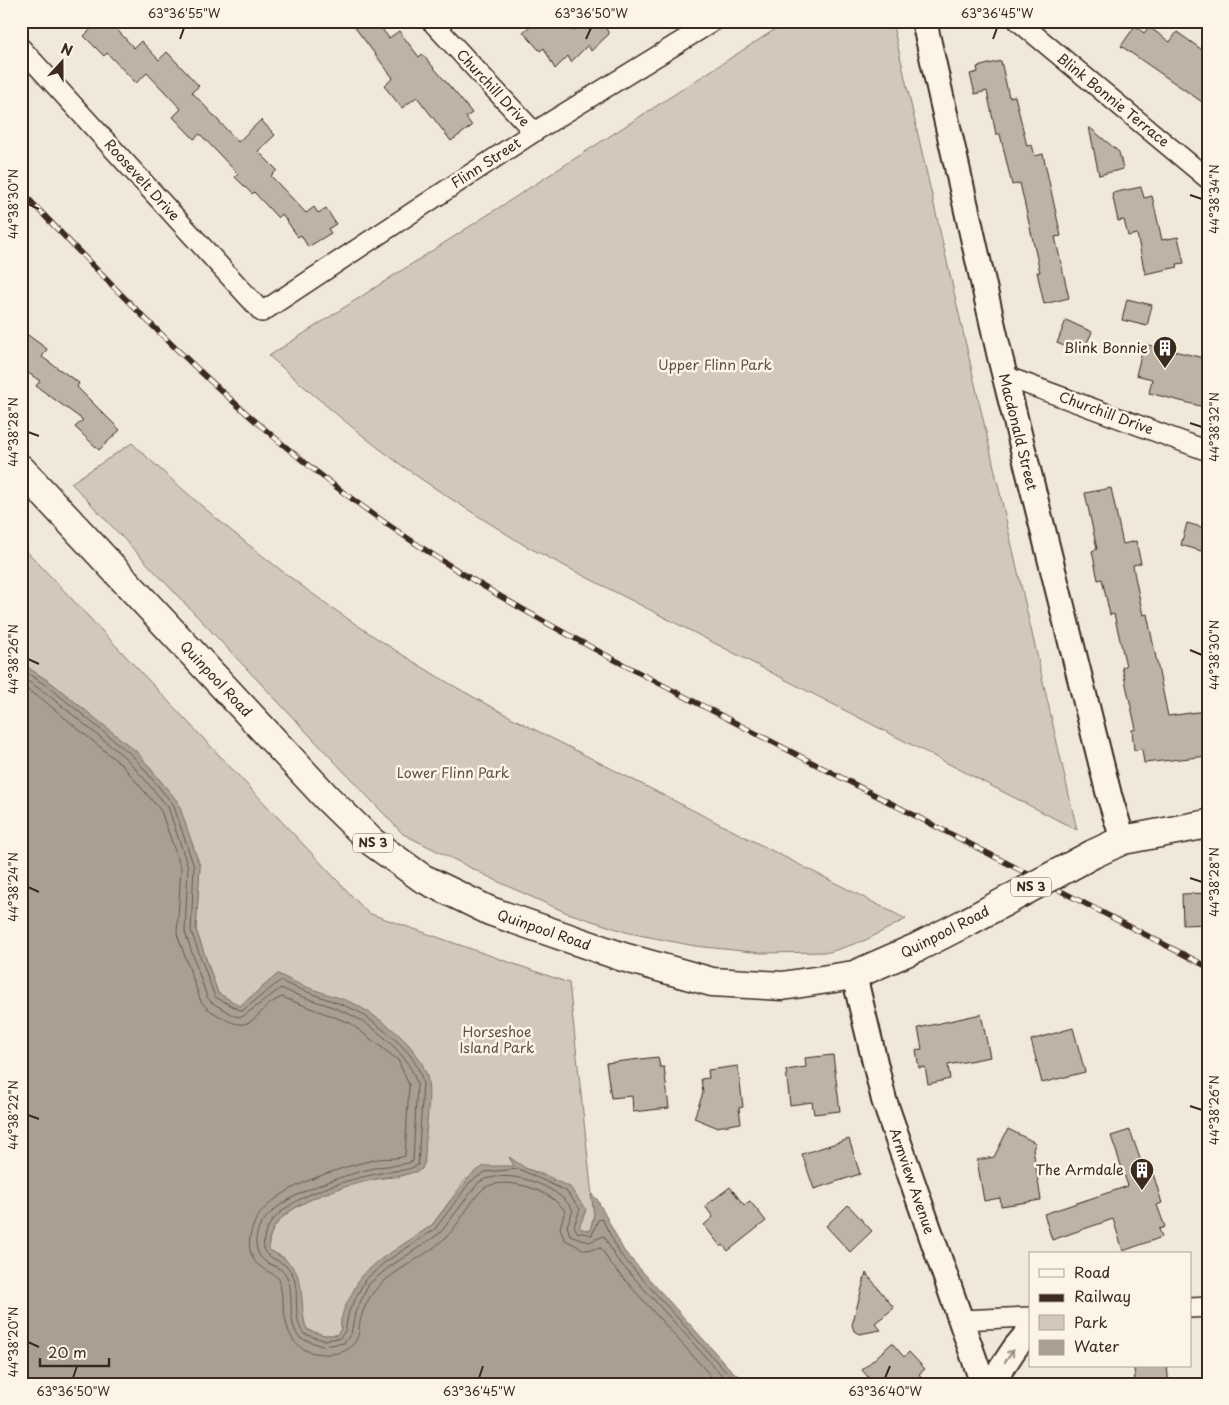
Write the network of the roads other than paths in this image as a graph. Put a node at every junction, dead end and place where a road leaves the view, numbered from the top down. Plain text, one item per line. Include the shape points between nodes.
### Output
1 (431, 21) edge
2 (714, 21) edge
3 (924, 21) edge
4 (1018, 21) edge
5 (21, 48) edge
6 (534, 132) junction
7 (1208, 179) edge
8 (262, 312) joint
9 (1005, 376) junction
10 (1208, 451) edge
11 (21, 470) edge
12 (1208, 824) edge
13 (1123, 840) junction
14 (854, 975) junction
15 (1208, 1307) edge
16 (1192, 1308) edge
17 (1029, 1317) edge
18 (960, 1320) junction
19 (1029, 1331) edge
20 (983, 1384) edge
21 (991, 1384) edge

1 - 6 street, Churchill Drive
2 - 6 street, Flinn Street
3 - 9 street, Macdonald Street
4 - 7 street, Blink Bonnie Terrace
5 - 8 street, Roosevelt Drive
6 - 8 street, Flinn Street
9 - 10 street, Churchill Drive
9 - 13 street, Macdonald Street
11 - 14 main road, Quinpool Road / NS 3 via 328,799 372,842 422,878 490,911 623,957 712,982 782,986
12 - 13 main road, Quinpool Road / NS 3
13 - 14 main road, Quinpool Road / NS 3, bridge via 918,947
14 - 18 street, Armview Avenue via 884,1100
15 - 16 street
17 - 18 street
18 - 20 street, Armview Avenue
21 -> 19 street

